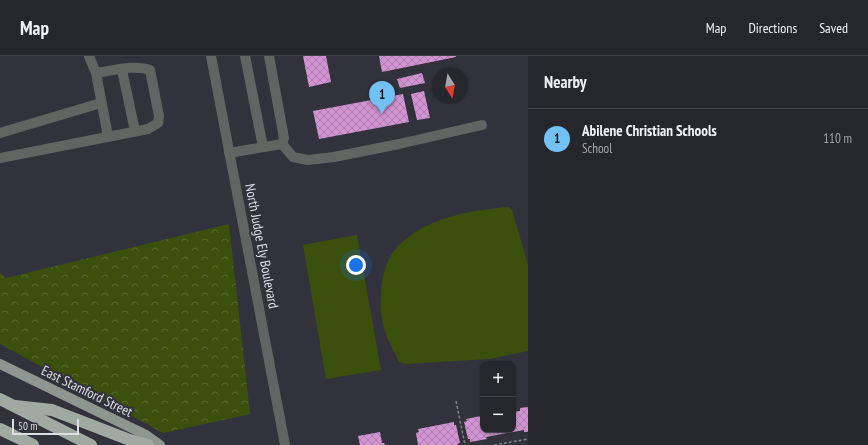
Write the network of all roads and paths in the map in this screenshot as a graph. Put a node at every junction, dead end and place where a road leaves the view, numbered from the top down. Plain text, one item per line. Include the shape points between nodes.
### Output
1 (89, 56) edge
2 (211, 56) edge
3 (245, 56) edge
4 (269, 56) edge
5 (122, 70) junction
6 (96, 73) junction
7 (102, 103) junction
8 (482, 125) dead end
9 (135, 131) junction
10 (0, 133) edge
11 (108, 136) junction
12 (282, 144) junction
13 (263, 147) junction
14 (229, 153) junction
15 (0, 158) edge
16 (0, 364) edge
17 (0, 399) edge
18 (456, 401) dead end
19 (15, 406) junction
20 (0, 428) edge
21 (528, 438) edge
22 (287, 444) edge
23 (33, 445) edge
24 (91, 445) edge
25 (148, 445) edge
26 (160, 445) edge
27 (465, 445) edge
28 (494, 445) edge
29 (497, 445) edge

1 - 6 street
2 - 14 street, North Judge Ely Boulevard
3 - 13 street
4 - 12 street via 284,138
5 - 6 street
5 - 9 street
5 - 9 street via 144,68 150,70 152,76 158,123 153,127
6 - 7 street
7 - 10 street
7 - 11 street
8 - 12 street via 399,144 308,160 292,157
9 - 11 street
11 - 15 street
12 - 13 street
13 - 14 street
14 - 22 street, North Judge Ely Boulevard
16 - 26 main road, East Stamford Street via 146,435
17 - 19 highway
18 - 27 path
19 - 24 highway
19 - 25 highway via 52,410
20 - 23 highway
21 - 29 path
28 - 29 path

